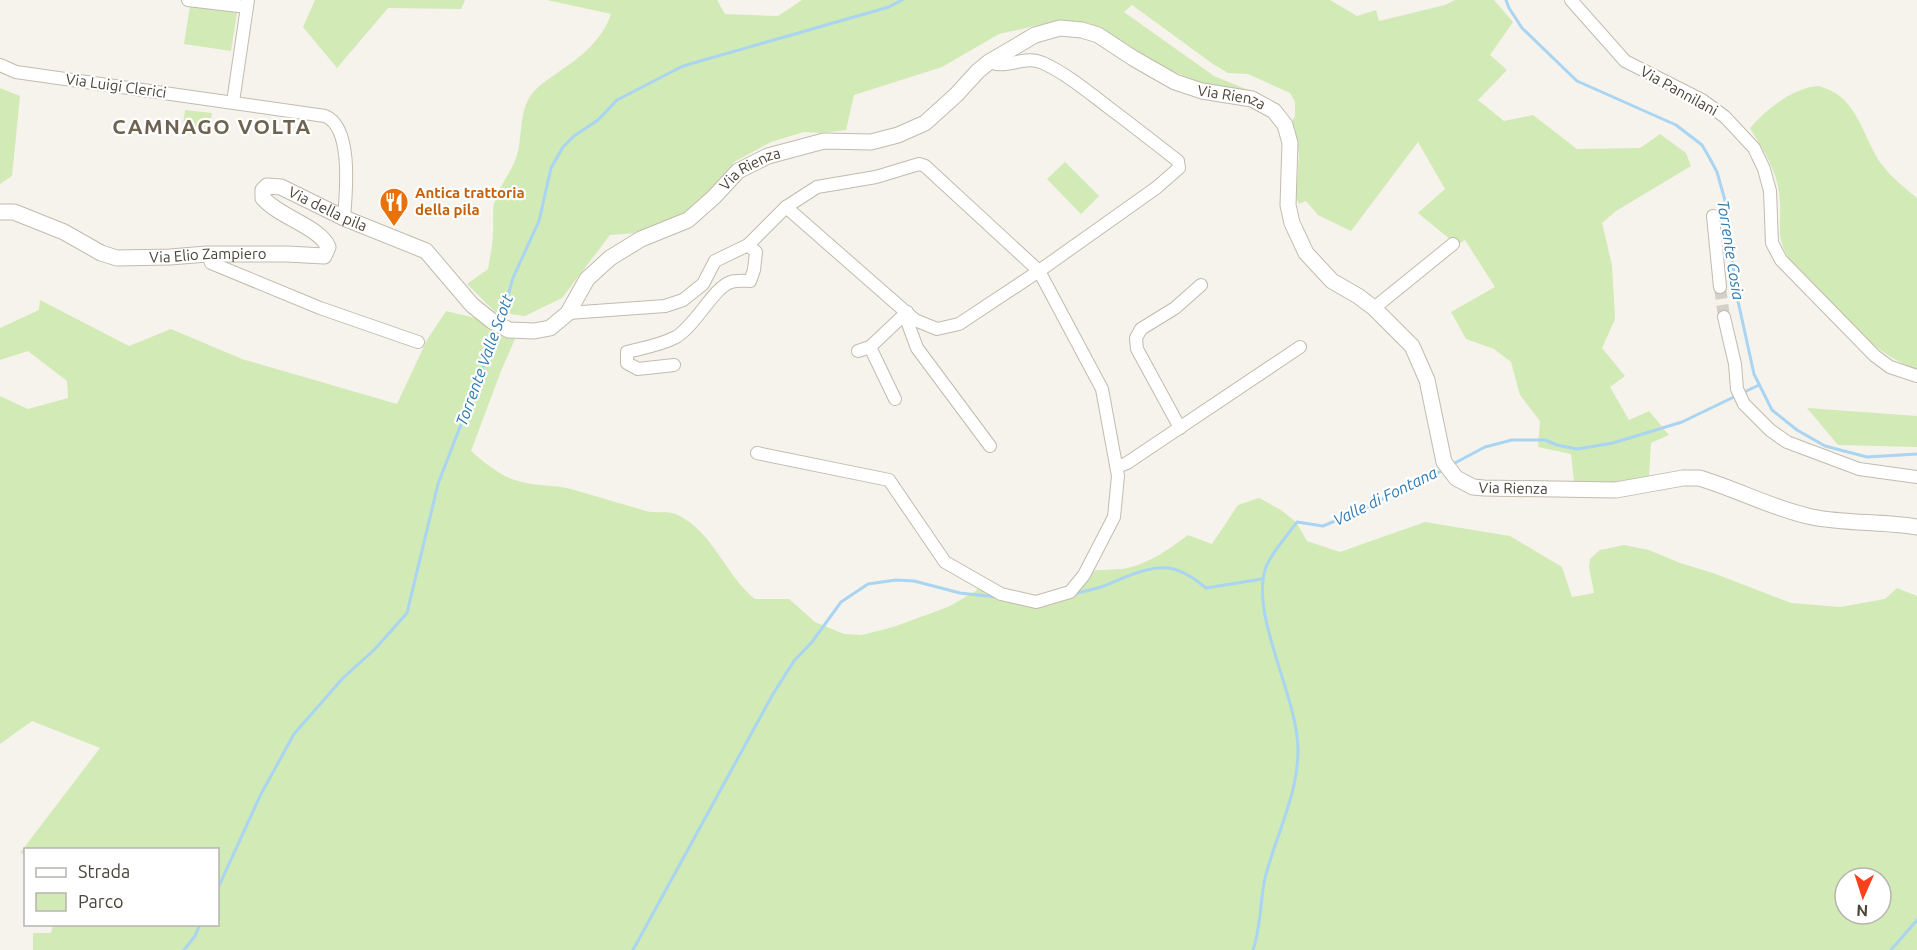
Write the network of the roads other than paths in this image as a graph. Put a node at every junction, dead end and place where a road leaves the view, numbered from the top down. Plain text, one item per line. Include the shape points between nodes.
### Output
1 (188, 0) edge
2 (1571, 0) edge
3 (247, 4) edge
4 (989, 62) junction
5 (0, 65) edge
6 (232, 102) junction
7 (263, 190) joint
8 (786, 207) junction
9 (0, 212) edge
10 (1713, 216) dead end
11 (344, 218) junction
12 (1453, 244) dead end
13 (748, 245) junction
14 (207, 254) junction
15 (1039, 271) junction
16 (1201, 285) dead end
17 (1720, 287) tunnel mouth
18 (1374, 308) junction
19 (907, 312) junction
20 (568, 313) junction
21 (1724, 317) tunnel mouth
22 (509, 330) joint
23 (418, 342) dead end
24 (870, 347) junction
25 (1300, 347) dead end
26 (858, 351) dead end
27 (674, 365) dead end
28 (1917, 376) edge
29 (895, 399) dead end
30 (1180, 428) junction
31 (990, 446) dead end
32 (757, 453) dead end
33 (1117, 467) junction
34 (1917, 477) edge
35 (1917, 527) edge

1 - 3 street
2 - 28 street, Via Pannilani via 1625,61 1702,100 1740,131 1764,169 1770,191 1772,243 1780,260 1875,356 1890,368
3 - 6 street
4 - 15 street via 998,65 1026,59 1040,61 1070,77 1178,161 1179,168 1156,188
4 - 18 street, Via Rienza via 1035,36 1060,28 1082,30 1098,35 1175,82 1252,99 1274,111 1285,125 1290,143 1288,205 1299,241 1332,281
4 - 20 street, Via Rienza via 925,123 898,135 871,142 824,141 768,156 738,171 688,220 641,239 610,258 587,279
5 - 6 street, Via Luigi Clerici via 16,72
6 - 11 street, Via Luigi Clerici via 325,116 336,123 347,169
7 - 11 street, Via della pila via 267,186 281,188
7 - 14 street, Via Elio Zampiero via 267,203 321,237 328,247 324,256
8 - 13 street
8 - 15 street via 817,187 876,177 919,164
8 - 19 street
9 - 14 street, Via Elio Zampiero via 14,212 117,258
10 - 17 street
11 - 22 street, Via della pila via 426,251 472,305
12 - 18 street
13 - 20 street via 715,261 703,284 683,300 665,306
13 - 27 street via 756,252 750,281 730,282 714,294 695,321 676,337 627,352 627,363 639,369
14 - 23 street via 211,263 309,304
15 - 19 street via 959,324 937,329 915,320
15 - 33 street via 1102,389
16 - 30 street via 1175,308 1141,329 1136,338 1137,349
18 - 35 street, Via Rienza via 1412,346 1427,380 1441,454 1449,471 1473,487 1616,490 1699,478 1812,517
19 - 24 street
19 - 31 street via 917,348
20 - 22 street, Via Rienza via 550,328
21 - 34 street via 1737,389 1744,404 1770,430 1787,442 1859,469
24 - 26 street
24 - 29 street
25 - 30 street
30 - 33 street
32 - 33 street via 889,480 945,562 1002,594 1036,602 1070,592 1084,575 1114,517

